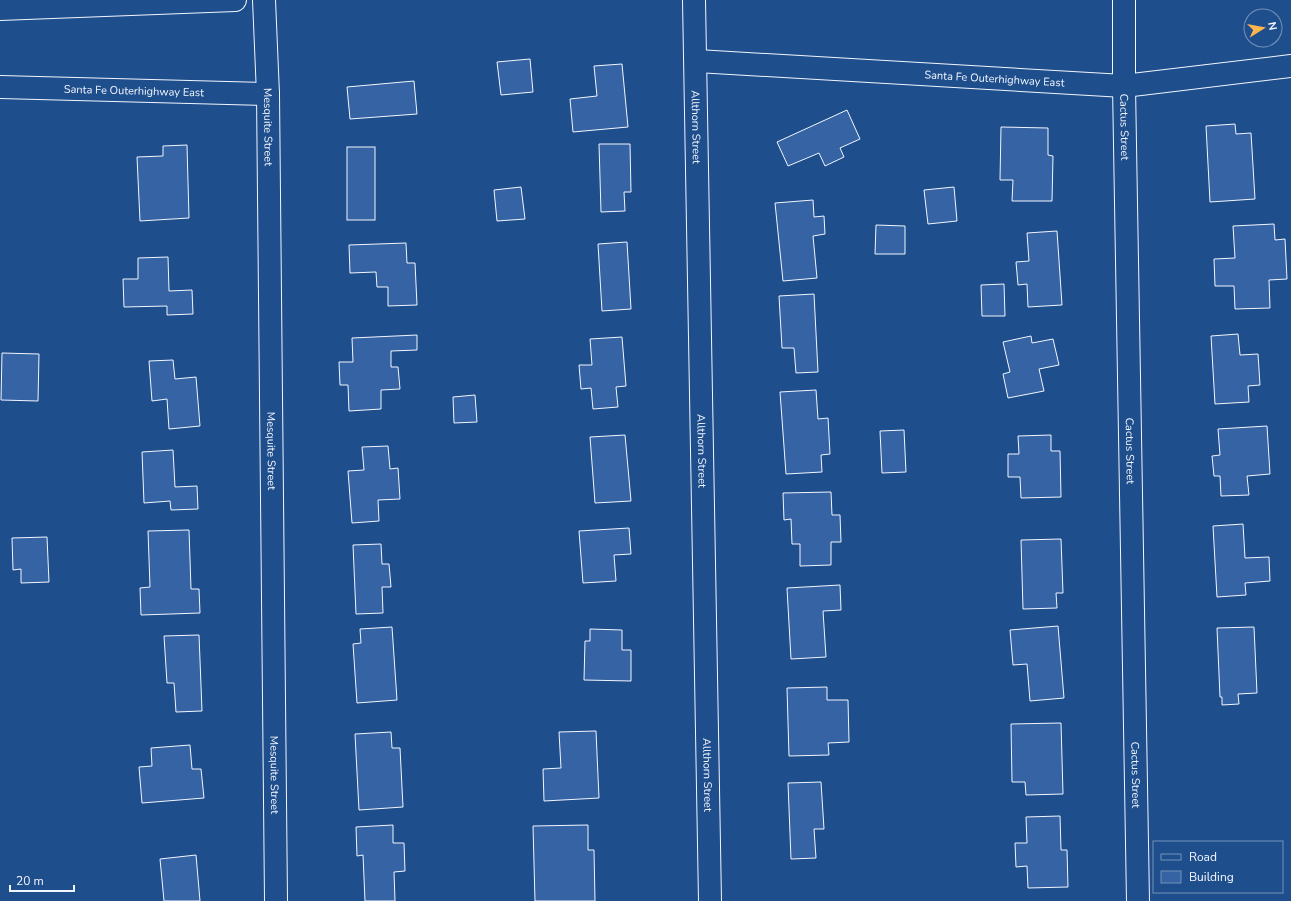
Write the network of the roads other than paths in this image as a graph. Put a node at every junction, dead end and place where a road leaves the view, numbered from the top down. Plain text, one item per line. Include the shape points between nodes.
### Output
1 (236, 0) edge
2 (264, 0) edge
3 (694, 0) edge
4 (1124, 0) edge
5 (0, 9) edge
6 (697, 61) junction
7 (1291, 66) edge
8 (1124, 86) junction
9 (0, 87) edge
10 (268, 94) junction
11 (276, 901) edge
12 (710, 901) edge
13 (1138, 901) edge

1 - 5 street
2 - 10 street, Mesquite Street
3 - 6 street, Allthorn Street
4 - 8 street, Cactus Street
6 - 8 street, Santa Fe Outerhighway East
6 - 12 street, Allthorn Street
7 - 8 street, Santa Fe Outerhighway East
8 - 13 street, Cactus Street
9 - 10 street, Santa Fe Outerhighway East
10 - 11 street, Mesquite Street

